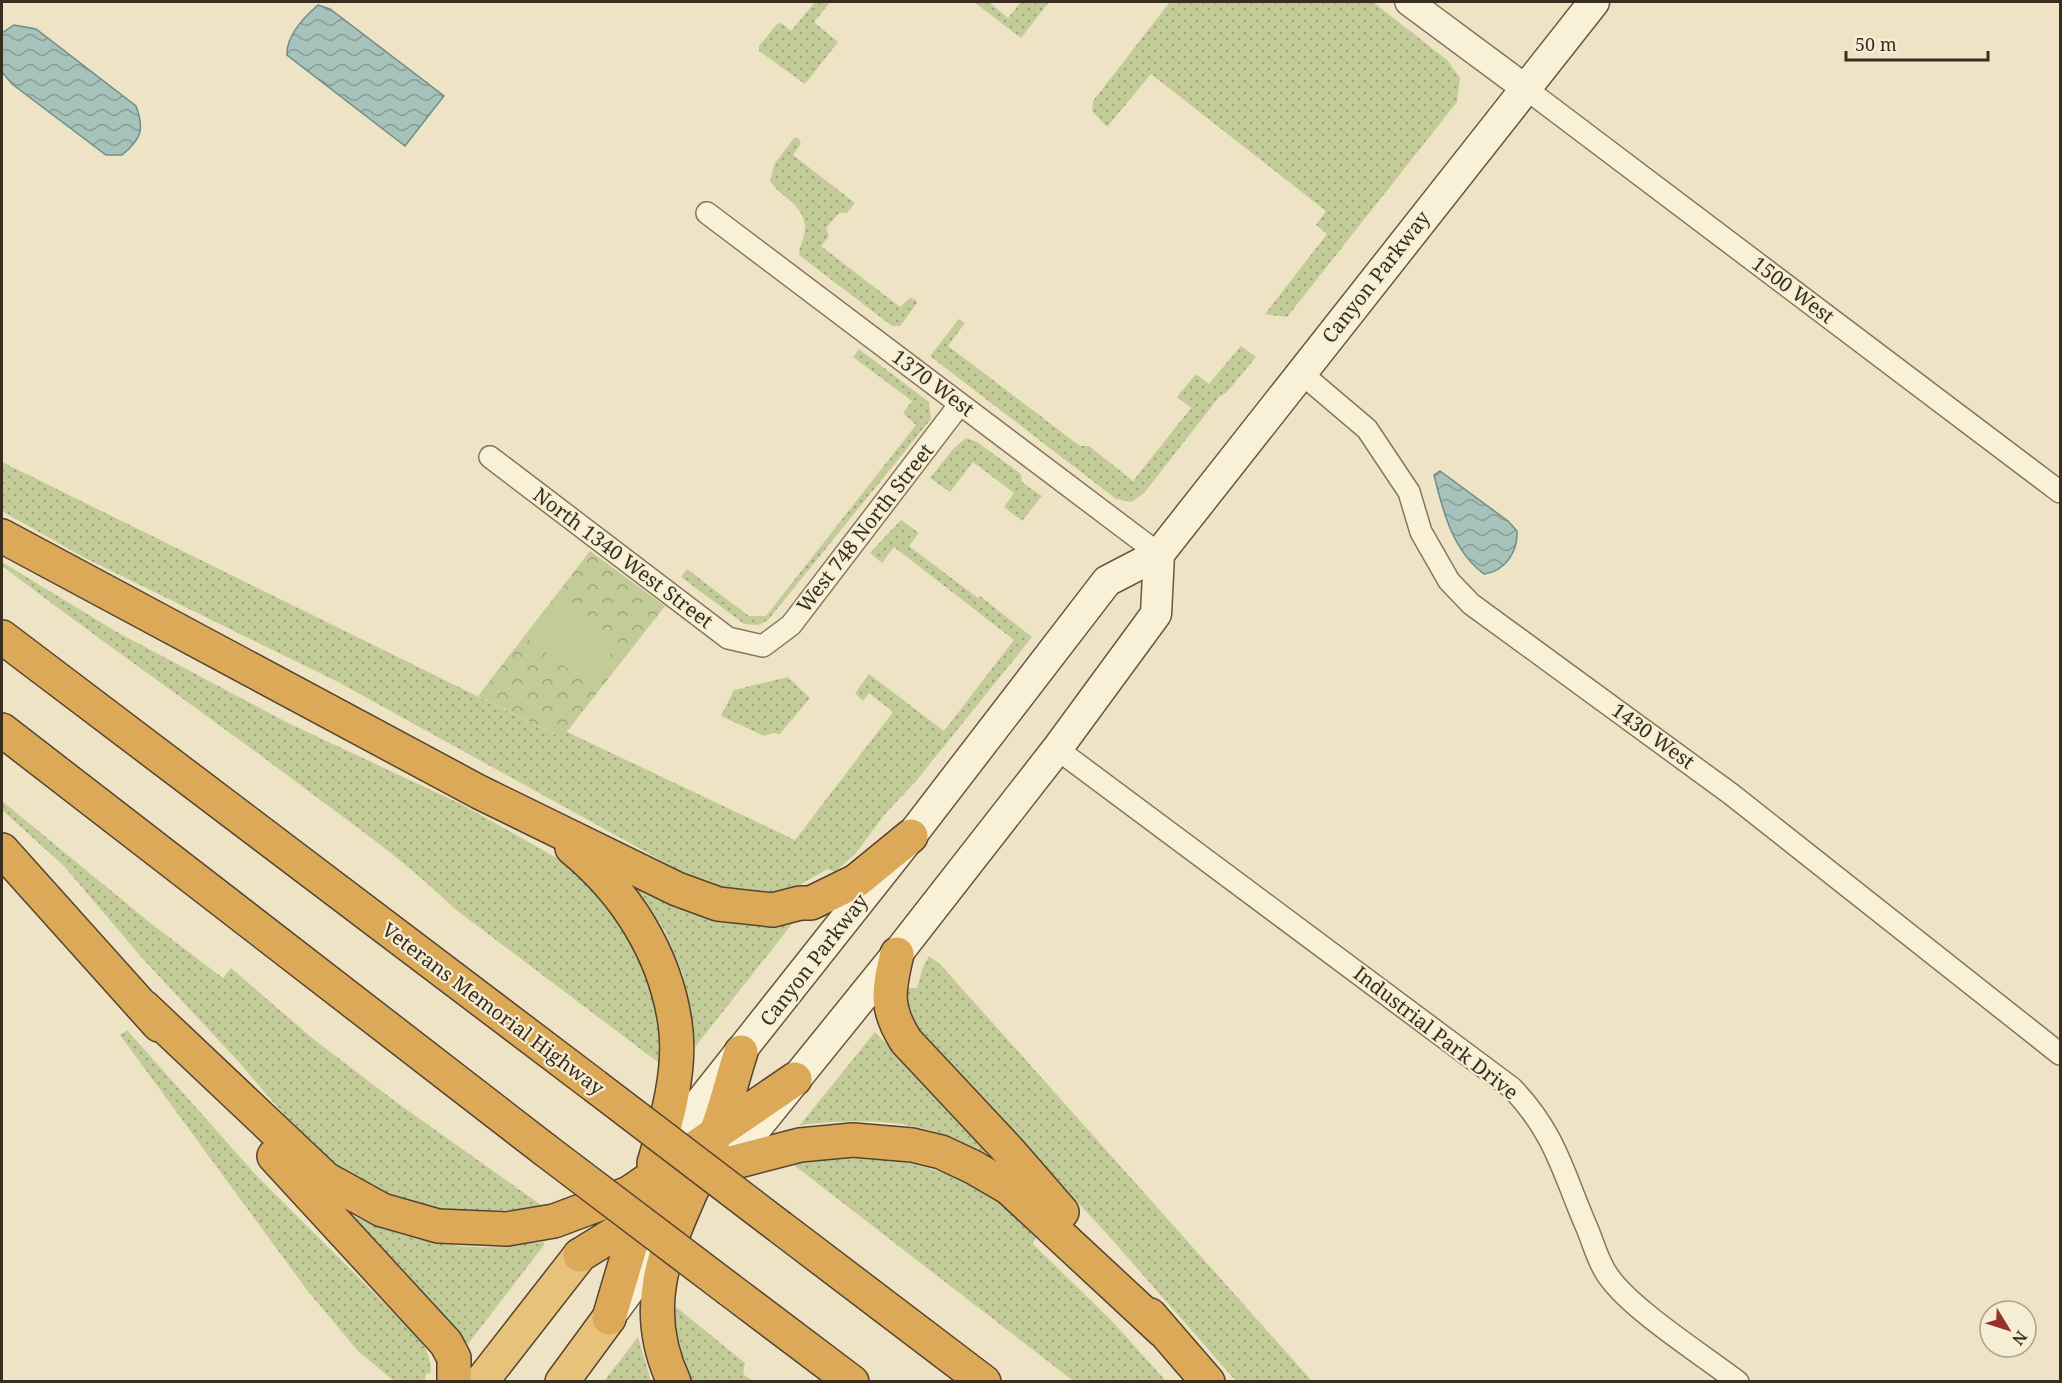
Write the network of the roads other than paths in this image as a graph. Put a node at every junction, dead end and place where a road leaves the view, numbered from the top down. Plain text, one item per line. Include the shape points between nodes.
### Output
1 (1409, 2) edge
2 (1594, 2) edge
3 (1525, 88) junction
4 (707, 213) dead end
5 (1301, 373) junction
6 (960, 404) junction
7 (490, 457) dead end
8 (2061, 492) edge
9 (2, 536) edge
10 (1159, 554) junction
11 (2, 637) edge
12 (763, 646) joint
13 (2, 730) edge
14 (1057, 749) junction
15 (479, 792) junction
16 (911, 836) junction
17 (2, 850) edge
18 (897, 954) junction
19 (144, 1007) junction
20 (741, 1052) junction
21 (2061, 1054) edge
22 (795, 1079) junction
23 (716, 1134) junction
24 (725, 1166) junction
25 (694, 1185) junction
26 (643, 1187) junction
27 (676, 1226) junction
28 (609, 1318) junction
29 (1163, 1331) junction
30 (454, 1382) edge
31 (480, 1382) edge
32 (562, 1382) edge
33 (674, 1382) edge
34 (852, 1382) edge
35 (984, 1382) edge
36 (1208, 1382) edge
37 (1738, 1382) edge

1 - 3 street
2 - 3 main road, Canyon Parkway
3 - 5 main road, Canyon Parkway
3 - 8 street, 1500 West
4 - 6 street, 1370 West
5 - 10 main road, Canyon Parkway
5 - 21 street, 1430 West via 1367,429 1408,492 1421,532 1449,581 1471,604 1731,794
6 - 10 street, 1370 West
6 - 12 street, West 748 North Street via 791,625
7 - 12 street, North 1340 West Street via 728,638
9 - 15 highway
10 - 14 main road via 1156,614
10 - 16 main road, Canyon Parkway via 1107,581
11 - 35 highway, Veterans Memorial Highway, bridge
13 - 34 highway, bridge
14 - 18 main road
14 - 37 street, Industrial Park Drive via 1512,1088 1530,1107 1557,1149 1605,1272 1632,1302
15 - 16 highway via 677,889 718,904 750,910 811,903 856,881
15 - 26 highway via 573,849 598,871 624,901 666,982 675,1025 675,1060 668,1116
16 - 20 main road, Canyon Parkway
17 - 19 highway
18 - 22 main road
18 - 29 highway via 888,998 906,1041 1009,1151
19 - 26 highway via 326,1179 382,1210 438,1226 507,1229 554,1221
19 - 30 highway via 314,1201 446,1343 454,1358
20 - 23 highway
20 - 26 main road, Canyon Parkway
22 - 23 highway
22 - 24 main road
23 - 25 highway
23 - 26 highway
24 - 25 highway
24 - 27 main road
24 - 29 highway via 800,1145 853,1140 912,1145 941,1152 1009,1188
25 - 26 highway
25 - 27 highway
26 - 28 highway
26 - 31 highway via 580,1255
27 - 28 main road
27 - 33 highway via 656,1297 660,1337
28 - 32 highway
29 - 36 highway

